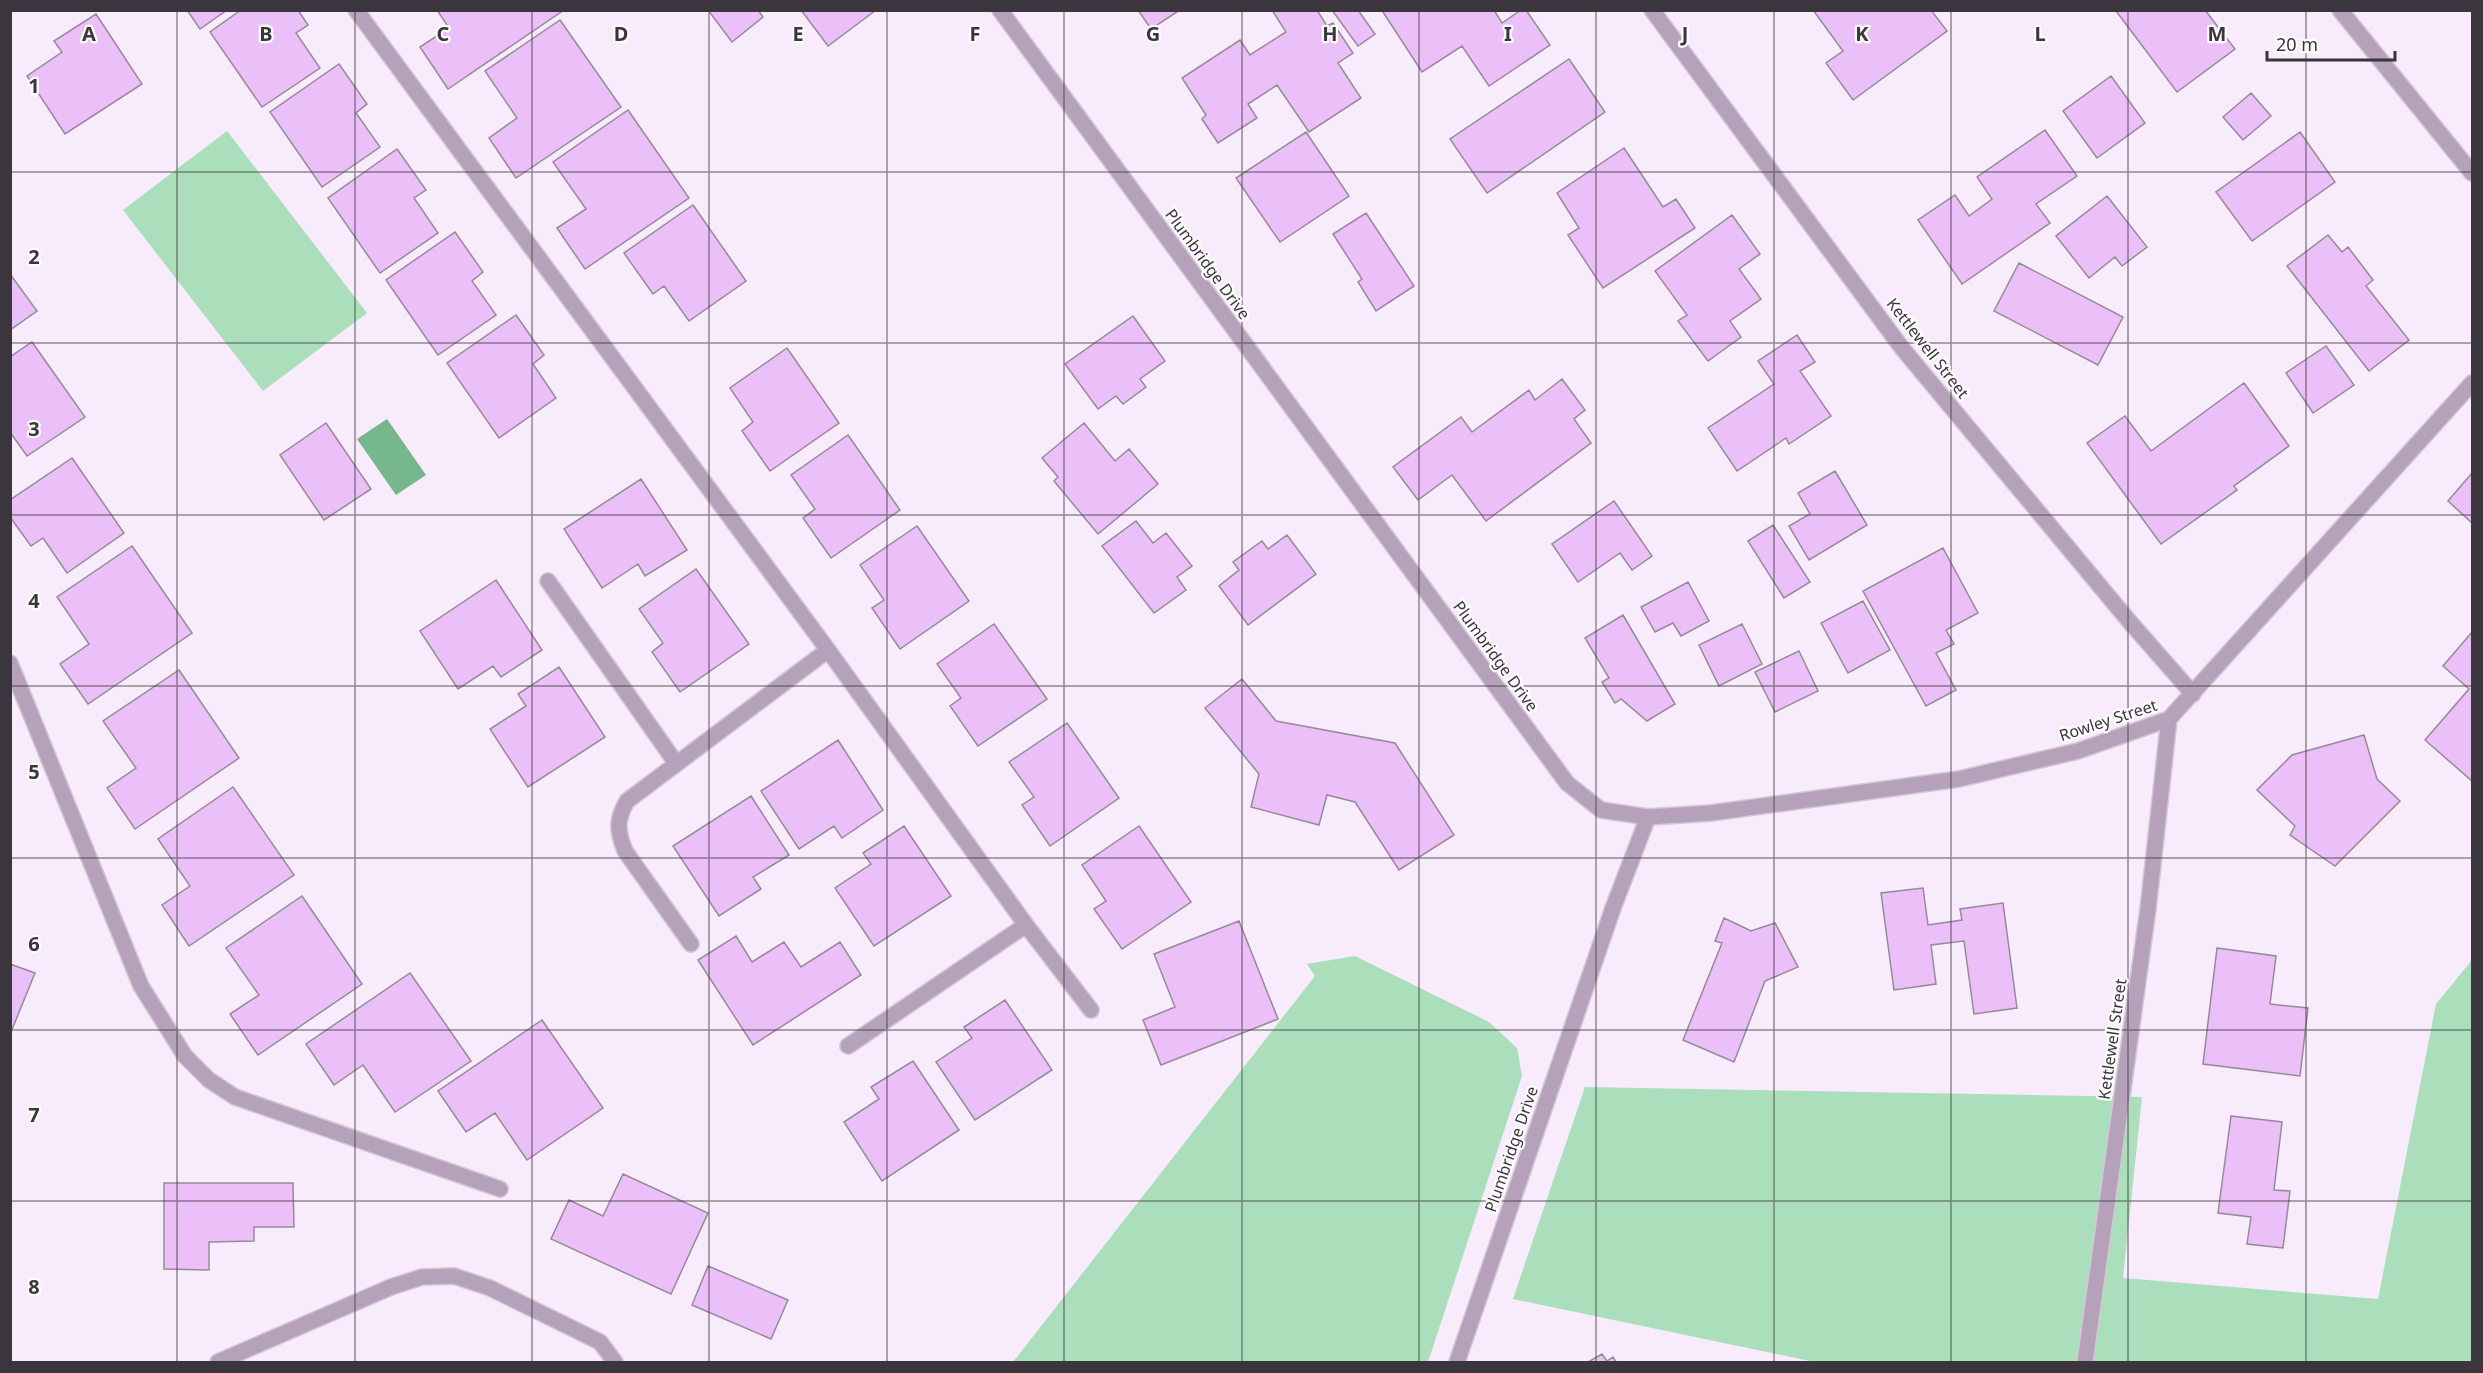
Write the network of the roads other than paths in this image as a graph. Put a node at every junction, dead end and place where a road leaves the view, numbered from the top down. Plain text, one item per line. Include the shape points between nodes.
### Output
1 (356, 10) edge
2 (1000, 10) edge
3 (1652, 10) edge
4 (2340, 10) edge
5 (2472, 173) edge
6 (2472, 383) edge
7 (548, 581) dead end
8 (828, 650) junction
9 (10, 663) edge
10 (2193, 694) junction
11 (2169, 719) junction
12 (676, 763) junction
13 (1648, 817) junction
14 (1026, 925) junction
15 (691, 944) dead end
16 (1091, 1010) dead end
17 (848, 1046) dead end
18 (500, 1189) dead end
19 (218, 1362) edge
20 (615, 1362) edge
21 (1457, 1362) edge
22 (2085, 1362) edge

1 - 8 street
2 - 13 street, Plumbridge Drive via 1567,783 1601,810
3 - 10 street, Kettlewell Street via 1902,348
4 - 5 street
6 - 10 street, Rowley Street
7 - 12 street
8 - 12 street
8 - 14 street
9 - 18 street via 141,986 185,1056 209,1080 235,1097
10 - 11 street, Rowley Street
11 - 13 street, Rowley Street via 2078,751 1959,779 1711,813
11 - 22 street, Kettlewell Street via 2148,909
12 - 15 street via 627,801 618,816 618,835 625,851
13 - 21 street, Plumbridge Drive via 1609,919
14 - 16 street
14 - 17 street
19 - 20 street via 391,1287 422,1277 454,1276 490,1288 600,1342

